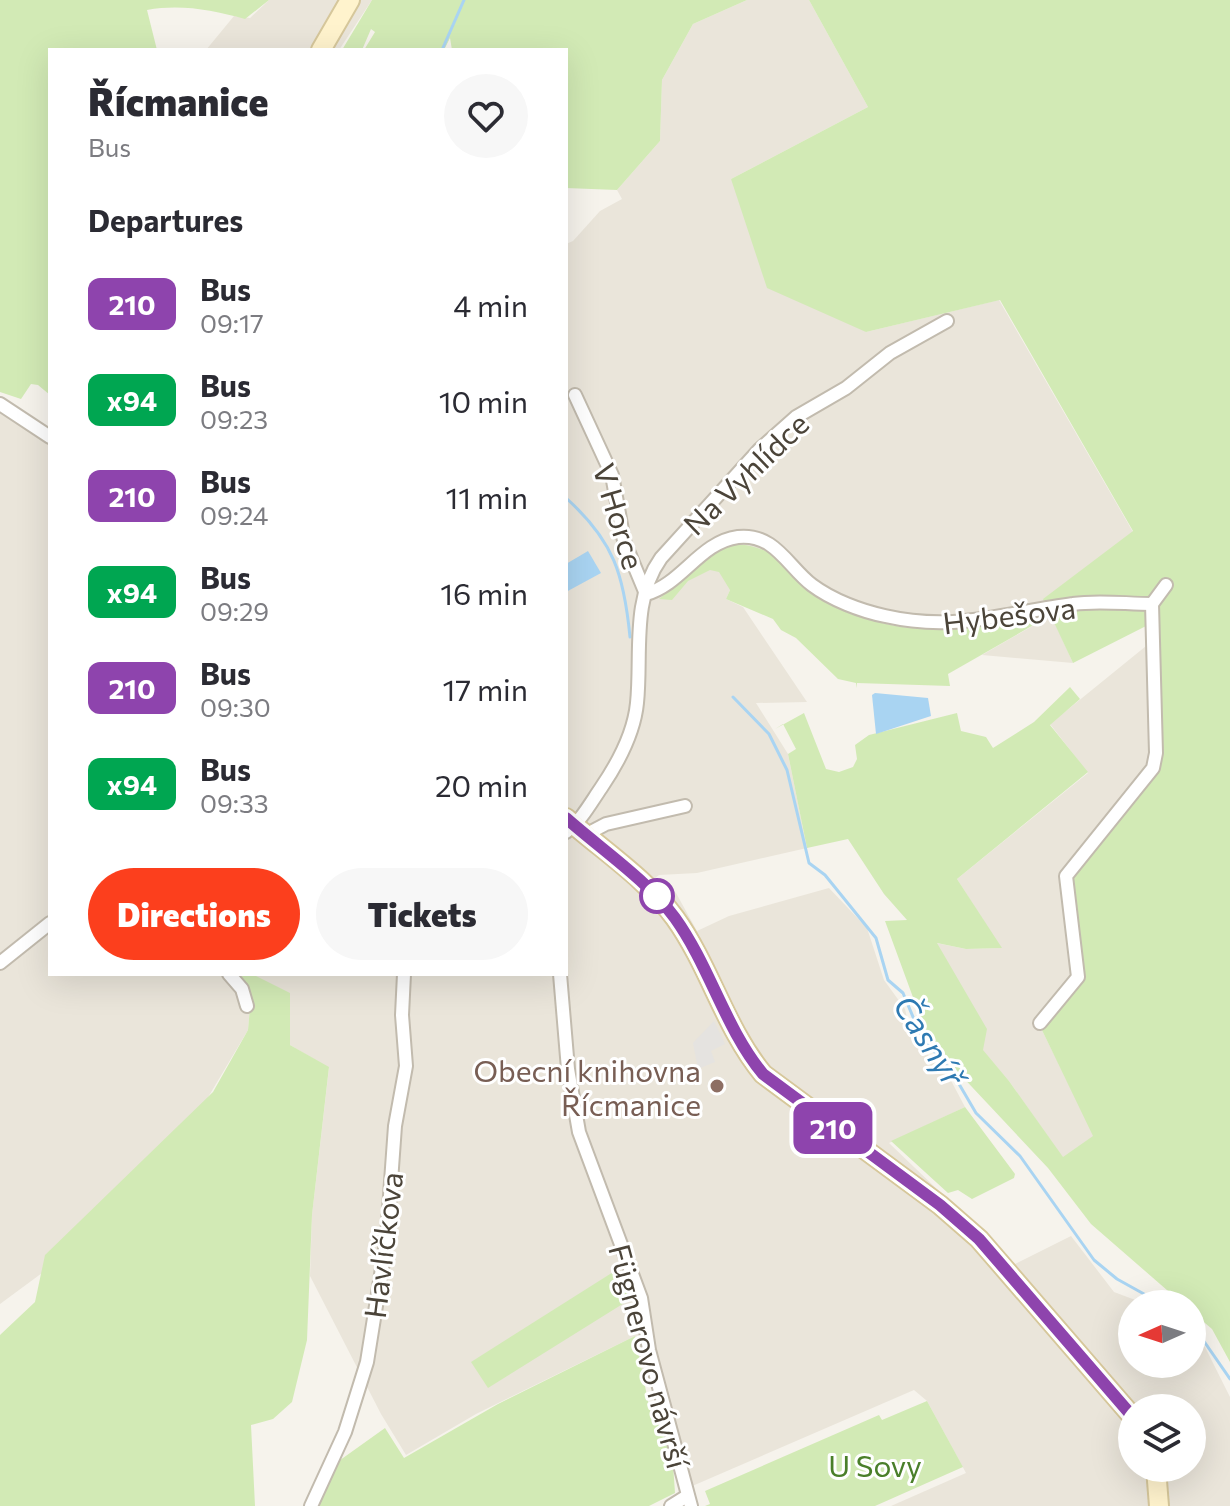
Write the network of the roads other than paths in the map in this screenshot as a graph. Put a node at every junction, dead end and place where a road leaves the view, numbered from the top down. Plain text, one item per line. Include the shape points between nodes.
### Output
1 (350, 0) edge
2 (322, 48) edge
3 (947, 321) dead end
4 (575, 395) dead end
5 (0, 404) edge
6 (48, 436) edge
7 (1166, 585) dead end
8 (646, 594) junction
9 (1152, 604) junction
10 (685, 806) dead end
11 (573, 827) edge
12 (48, 925) edge
13 (0, 963) edge
14 (231, 976) edge
15 (404, 976) edge
16 (560, 976) edge
17 (247, 1006) dead end
18 (1040, 1023) dead end
19 (1118, 1400) edge
20 (1157, 1482) edge
21 (689, 1501) edge
22 (311, 1506) edge
23 (671, 1506) edge
24 (1159, 1506) edge

1 - 2 main road
3 - 8 street, Na Vyhlídce via 796,417 760,449 661,558
4 - 8 street, V Horce via 612,475 624,541
5 - 6 street
7 - 9 street
8 - 9 street, Hybešova via 662,589 708,548 749,537 774,546 811,585 835,598 884,616 932,625 979,622 1075,603
8 - 11 street, Na Vyhlídce via 637,643 636,713 618,761
9 - 18 street via 1153,768 1066,876 1078,977
10 - 11 street
11 - 19 main road via 653,892 674,918 763,1074 979,1239
12 - 13 street
14 - 17 street
15 - 22 street, Havlíčkova via 406,1066 367,1362 345,1432
16 - 21 street, Fügnerovo návrší via 579,1132 641,1298 649,1350
20 - 24 main road
21 - 23 street

